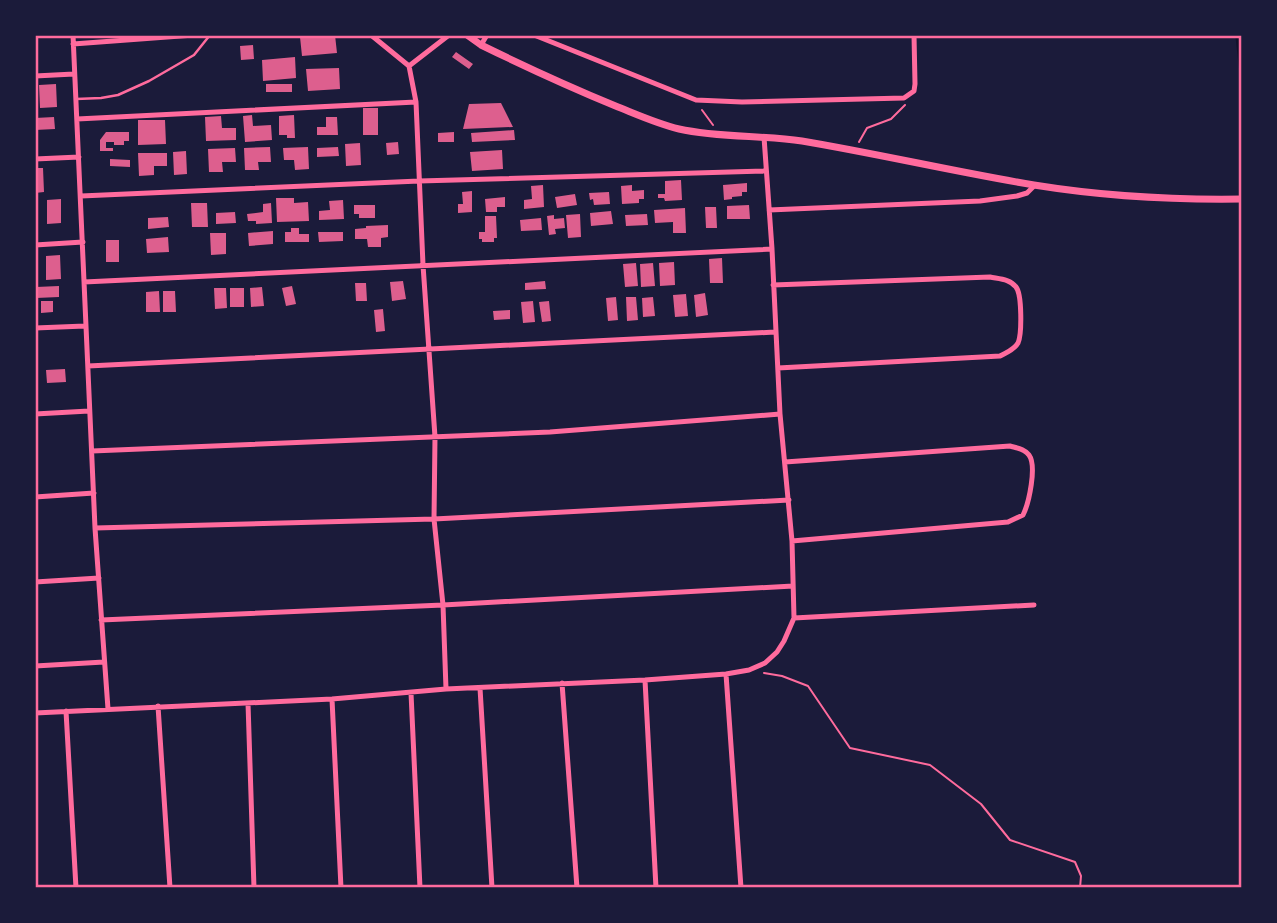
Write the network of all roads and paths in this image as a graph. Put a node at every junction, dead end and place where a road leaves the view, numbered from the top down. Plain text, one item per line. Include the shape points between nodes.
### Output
1 (73, 35) edge
2 (194, 35) edge
3 (210, 35) edge
4 (372, 35) edge
5 (449, 35) edge
6 (467, 35) edge
7 (487, 35) edge
8 (534, 35) edge
9 (914, 35) edge
10 (132, 37) edge
11 (73, 44) junction
12 (481, 45) junction
13 (409, 66) junction
14 (74, 74) junction
15 (35, 76) edge
16 (904, 97) junction
17 (76, 99) junction
18 (696, 100) junction
19 (416, 102) junction
20 (77, 119) junction
21 (719, 135) junction
22 (764, 137) junction
23 (854, 150) junction
24 (79, 157) junction
25 (35, 159) edge
26 (766, 171) junction
27 (419, 181) junction
28 (1035, 185) junction
29 (81, 196) junction
30 (1242, 199) edge
31 (769, 210) junction
32 (83, 242) junction
33 (35, 244) edge
34 (772, 250) junction
35 (424, 265) junction
36 (85, 282) junction
37 (773, 285) junction
38 (85, 326) junction
39 (35, 328) edge
40 (775, 332) junction
41 (429, 351) junction
42 (88, 366) junction
43 (778, 368) junction
44 (89, 411) junction
45 (35, 414) edge
46 (780, 414) junction
47 (435, 437) junction
48 (92, 451) junction
49 (785, 462) junction
50 (94, 493) junction
51 (35, 497) edge
52 (789, 499) junction
53 (434, 519) junction
54 (95, 528) junction
55 (792, 541) junction
56 (99, 578) junction
57 (35, 582) edge
58 (793, 586) junction
59 (443, 605) junction
60 (1034, 605) dead end
61 (794, 618) junction
62 (101, 620) junction
63 (104, 662) junction
64 (35, 666) edge
65 (749, 670) junction
66 (726, 674) junction
67 (645, 680) junction
68 (562, 683) junction
69 (480, 688) junction
70 (446, 689) junction
71 (411, 693) junction
72 (332, 699) junction
73 (248, 703) junction
74 (158, 706) junction
75 (107, 709) junction
76 (66, 711) junction
77 (35, 713) edge
78 (76, 888) edge
79 (170, 888) edge
80 (254, 888) edge
81 (341, 888) edge
82 (420, 888) edge
83 (492, 888) edge
84 (577, 888) edge
85 (656, 888) edge
86 (741, 888) edge
87 (1080, 888) edge

1 - 11 street
2 - 10 street
3 - 17 lane via 194,55 149,81 118,95
4 - 13 street
5 - 13 street
6 - 12 street
7 - 12 street
8 - 18 street
9 - 16 street via 914,91
10 - 11 street
11 - 14 street
12 - 21 street via 652,120
13 - 19 street
14 - 15 street
14 - 17 street
16 - 18 street
16 - 23 path via 905,106 867,128
17 - 20 street
18 - 21 path
19 - 20 street
19 - 27 street
20 - 24 street
21 - 22 street
22 - 23 street
22 - 26 street
23 - 28 street
24 - 25 street
24 - 29 street
26 - 27 street
26 - 31 street
27 - 29 street
27 - 35 street
28 - 30 street via 1111,194
28 - 31 street via 1017,197 990,200
29 - 32 street
31 - 34 street
32 - 33 street
32 - 36 street
34 - 35 street
34 - 37 street
35 - 36 street
35 - 41 street
36 - 38 street
37 - 40 street
37 - 43 street via 990,277 1006,279 1020,293 1020,335 1017,344 1000,356
38 - 39 street
38 - 42 street
40 - 41 street
40 - 43 street
41 - 42 street
41 - 47 street
42 - 44 street
43 - 46 street
44 - 45 street
44 - 48 street
46 - 47 street
46 - 49 street
47 - 48 street
47 - 53 street
48 - 50 street
49 - 52 street
49 - 55 street via 1010,446 1028,452 1033,462 1028,504 1023,515 1008,522
50 - 51 street
50 - 54 street
52 - 53 street
52 - 55 street
53 - 54 street
53 - 59 street
54 - 56 street
55 - 58 street
56 - 57 street
56 - 62 street
58 - 59 street
58 - 61 street
59 - 62 street
59 - 70 street
60 - 61 street
61 - 65 street via 777,652
62 - 63 street
63 - 64 street
63 - 75 street
65 - 66 street
65 - 87 path via 808,686 850,748 930,765 981,804 1010,840 1075,862
66 - 67 street
66 - 86 street
67 - 68 street
67 - 85 street
68 - 69 street
68 - 84 street
69 - 70 street
69 - 83 street
70 - 71 street
71 - 72 street
71 - 82 street
72 - 73 street
72 - 81 street
73 - 74 street
73 - 80 street
74 - 75 street
74 - 79 street
75 - 76 street
76 - 77 street
76 - 78 street

